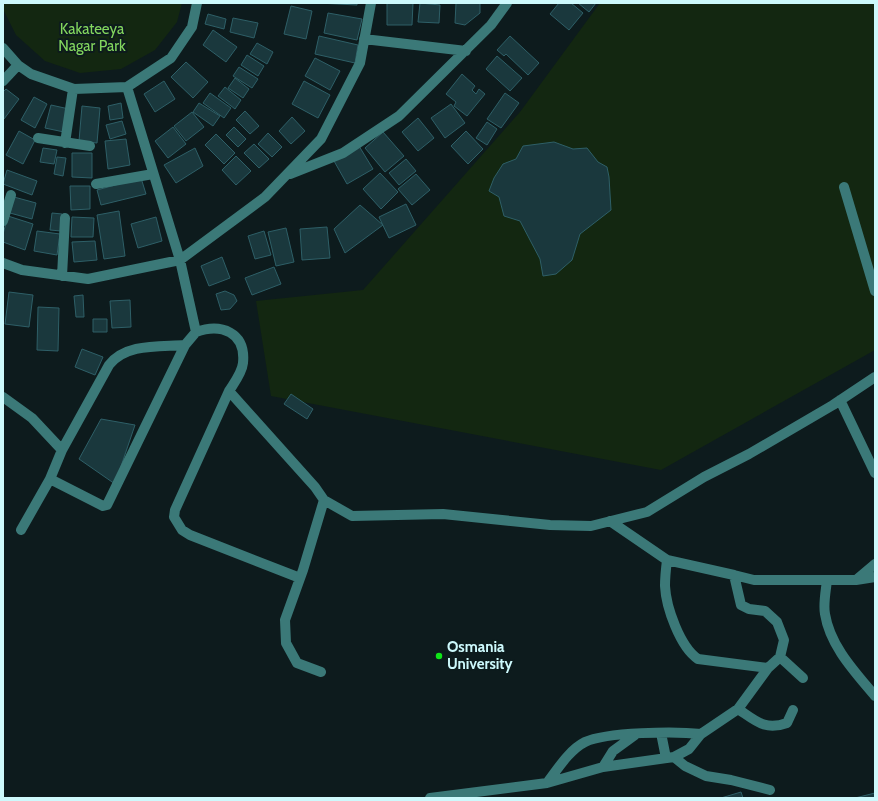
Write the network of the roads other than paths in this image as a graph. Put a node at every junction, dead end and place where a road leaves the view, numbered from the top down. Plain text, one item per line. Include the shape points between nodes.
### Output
1 (197, 3) edge
2 (371, 3) edge
3 (507, 3) edge
4 (364, 38) junction
5 (3, 48) edge
6 (466, 51) junction
7 (18, 65) junction
8 (3, 81) edge
9 (127, 87) junction
10 (73, 89) junction
11 (38, 138) dead end
12 (65, 143) junction
13 (90, 146) dead end
14 (153, 174) junction
15 (286, 176) junction
16 (96, 184) dead end
17 (844, 187) dead end
18 (11, 195) dead end
19 (65, 218) dead end
20 (3, 221) edge
21 (180, 260) junction
22 (3, 263) edge
23 (62, 276) junction
24 (875, 291) edge
25 (196, 332) junction
26 (185, 345) junction
27 (875, 377) edge
28 (229, 391) junction
29 (3, 397) edge
30 (840, 400) junction
31 (62, 450) junction
32 (875, 472) edge
33 (50, 479) junction
34 (324, 500) junction
35 (610, 521) junction
36 (21, 530) dead end
37 (667, 560) junction
38 (875, 564) edge
39 (734, 576) junction
40 (875, 577) edge
41 (300, 578) junction
42 (827, 580) junction
43 (856, 580) junction
44 (780, 657) junction
45 (768, 668) junction
46 (321, 672) dead end
47 (803, 678) dead end
48 (875, 696) edge
49 (738, 709) junction
50 (793, 710) dead end
51 (661, 733) junction
52 (636, 734) junction
53 (701, 734) junction
54 (670, 758) junction
55 (603, 767) junction
56 (547, 783) junction
57 (770, 790) dead end
58 (430, 798) edge

1 - 9 street via 192,27 171,58
2 - 4 street
3 - 6 street via 491,25
4 - 6 street
4 - 15 street via 360,63 321,139
5 - 7 street
6 - 15 street via 399,116 343,154
7 - 8 street
7 - 10 street via 31,74
9 - 10 street
9 - 14 street
10 - 12 street
11 - 12 street
12 - 13 street
14 - 16 street
14 - 21 street
15 - 21 street via 266,197
17 - 24 street
18 - 20 street
19 - 23 street
21 - 23 street via 88,279
21 - 25 street
22 - 23 street via 22,270
25 - 26 street
25 - 28 street via 209,328 223,329 236,336 242,347 243,364
26 - 31 street via 129,350 116,357 109,365
26 - 33 street via 107,505 103,506
27 - 30 street
28 - 34 street
28 - 41 street via 174,517 182,530 190,535
29 - 31 street via 32,418
30 - 32 street
30 - 35 street via 647,512
31 - 33 street
33 - 36 street
34 - 35 street via 352,516 443,514 550,525 591,526
34 - 41 street
35 - 37 street
37 - 39 street
37 - 45 street via 665,586 668,601 683,644 690,654 698,659
38 - 43 street
39 - 42 street via 754,580
39 - 44 street via 741,605 749,610 765,611 777,622 784,640
40 - 43 street
41 - 46 street via 285,620 286,643 297,663
42 - 43 street
42 - 48 street via 825,613 830,632 847,663
44 - 45 street
44 - 47 street
45 - 49 street
49 - 50 street via 759,723 776,727 787,723
49 - 53 street
51 - 52 street
51 - 53 street
51 - 54 street
52 - 55 street via 613,750
52 - 56 street via 584,742 569,755
53 - 54 street via 689,749
54 - 55 street
54 - 57 street via 706,776
55 - 56 street
56 - 58 street

